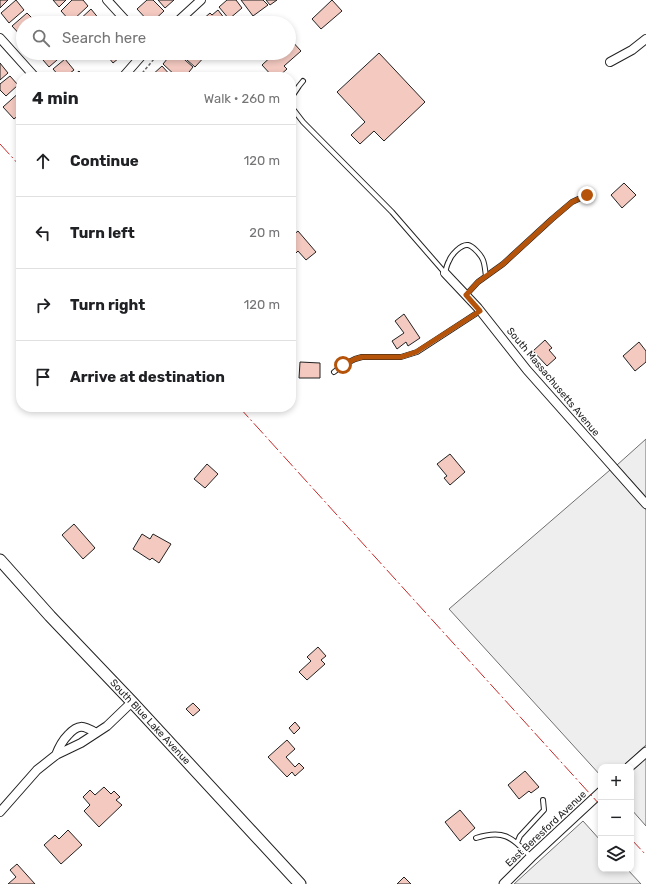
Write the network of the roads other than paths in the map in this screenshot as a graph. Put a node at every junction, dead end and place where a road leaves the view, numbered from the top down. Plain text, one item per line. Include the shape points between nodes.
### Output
1 (107, 0) edge
2 (201, 0) edge
3 (122, 16) edge
4 (184, 16) edge
5 (0, 38) edge
6 (646, 39) edge
7 (16, 56) edge
8 (20, 60) edge
9 (138, 60) edge
10 (610, 62) dead end
11 (31, 72) edge
12 (128, 72) edge
13 (302, 81) dead end
14 (296, 90) edge
15 (296, 113) edge
16 (587, 195) dead end
17 (445, 273) junction
18 (486, 276) junction
19 (466, 295) junction
20 (480, 311) junction
21 (334, 372) dead end
22 (646, 504) edge
23 (0, 560) edge
24 (132, 702) junction
25 (96, 733) junction
26 (646, 752) edge
27 (56, 755) junction
28 (632, 764) edge
29 (598, 795) edge
30 (543, 800) dead end
31 (0, 812) edge
32 (476, 838) dead end
33 (517, 843) junction
34 (531, 857) junction
35 (300, 884) edge
36 (505, 884) edge

1 - 3 street
2 - 4 street
5 - 7 street
6 - 10 street
8 - 11 street
9 - 12 street
13 - 14 lane
15 - 17 lane via 392,212
16 - 18 lane via 572,202
17 - 18 lane via 454,253 469,245 483,260
17 - 19 street, South Massachusetts Avenue
18 - 19 lane
19 - 20 street, South Massachusetts Avenue
20 - 21 lane via 416,352 401,357 362,357
20 - 22 street, South Massachusetts Avenue via 527,370
23 - 24 main road, South Blue Lake Avenue
24 - 25 street
24 - 35 main road, South Blue Lake Avenue
25 - 27 street
25 - 27 street via 85,727 74,729 62,741
26 - 28 street
27 - 31 street via 37,770
29 - 34 street, East Beresford Avenue
30 - 33 lane via 544,810 520,836
32 - 33 lane via 485,835 505,835
33 - 34 lane
34 - 36 street, East Beresford Avenue

